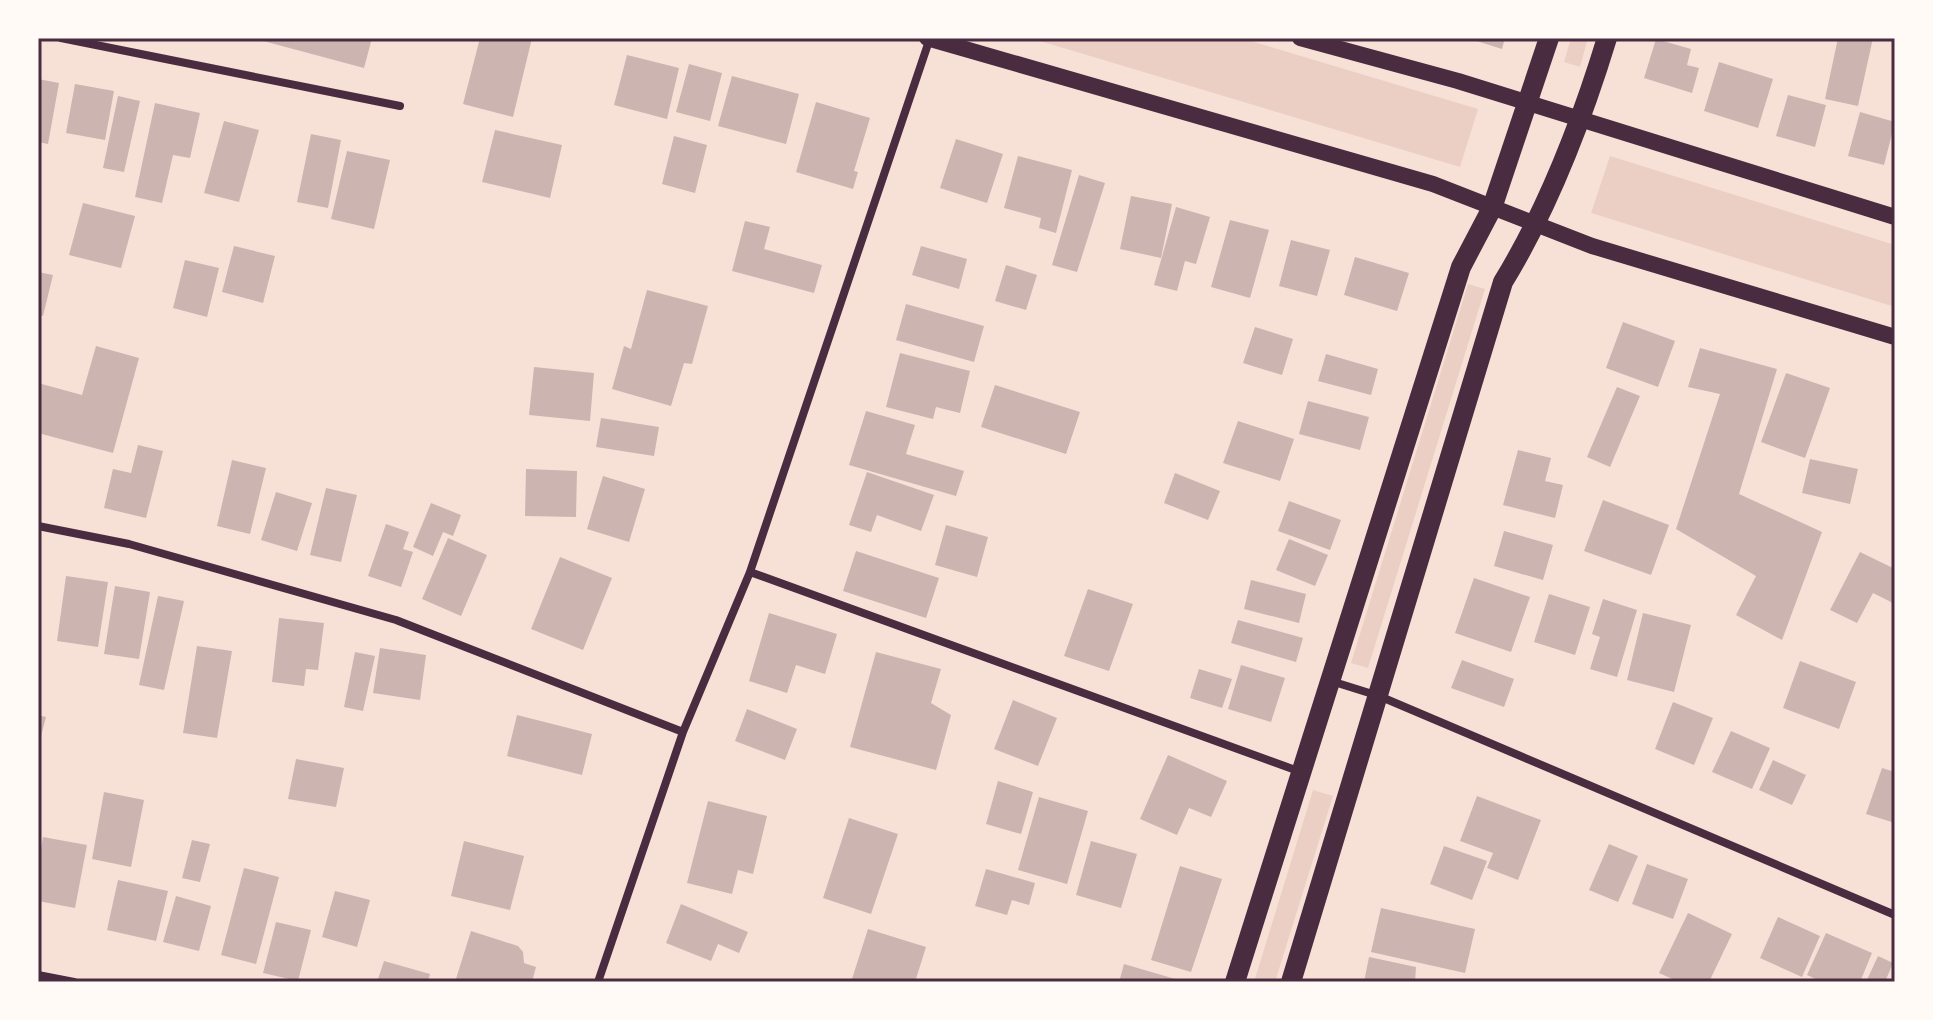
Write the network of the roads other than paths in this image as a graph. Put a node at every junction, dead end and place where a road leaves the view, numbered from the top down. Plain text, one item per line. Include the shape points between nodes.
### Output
1 (61, 38) edge
2 (928, 38) edge
3 (1300, 38) edge
4 (1549, 38) edge
5 (1607, 38) edge
6 (1528, 103) junction
7 (400, 106) dead end
8 (1579, 118) junction
9 (1492, 208) junction
10 (1895, 217) edge
11 (1537, 227) junction
12 (1895, 337) edge
13 (38, 526) edge
14 (750, 572) junction
15 (1329, 681) junction
16 (1379, 696) junction
17 (683, 732) junction
18 (1301, 772) junction
19 (1895, 915) edge
20 (38, 975) edge
21 (74, 982) edge
22 (598, 982) edge
23 (1235, 982) edge
24 (1291, 982) edge

1 - 7 street
2 - 9 main road via 1433,184
2 - 14 street
3 - 6 main road
4 - 6 main road
5 - 8 main road
6 - 8 main road
6 - 9 main road
8 - 10 main road
8 - 11 main road
9 - 11 main road
9 - 15 main road via 1461,267
11 - 12 main road
11 - 16 main road via 1503,282
13 - 17 street via 129,544 396,620
14 - 17 street
14 - 18 street
15 - 16 street
15 - 18 main road
16 - 19 street
16 - 24 main road
17 - 22 street
18 - 23 main road
20 - 21 street

